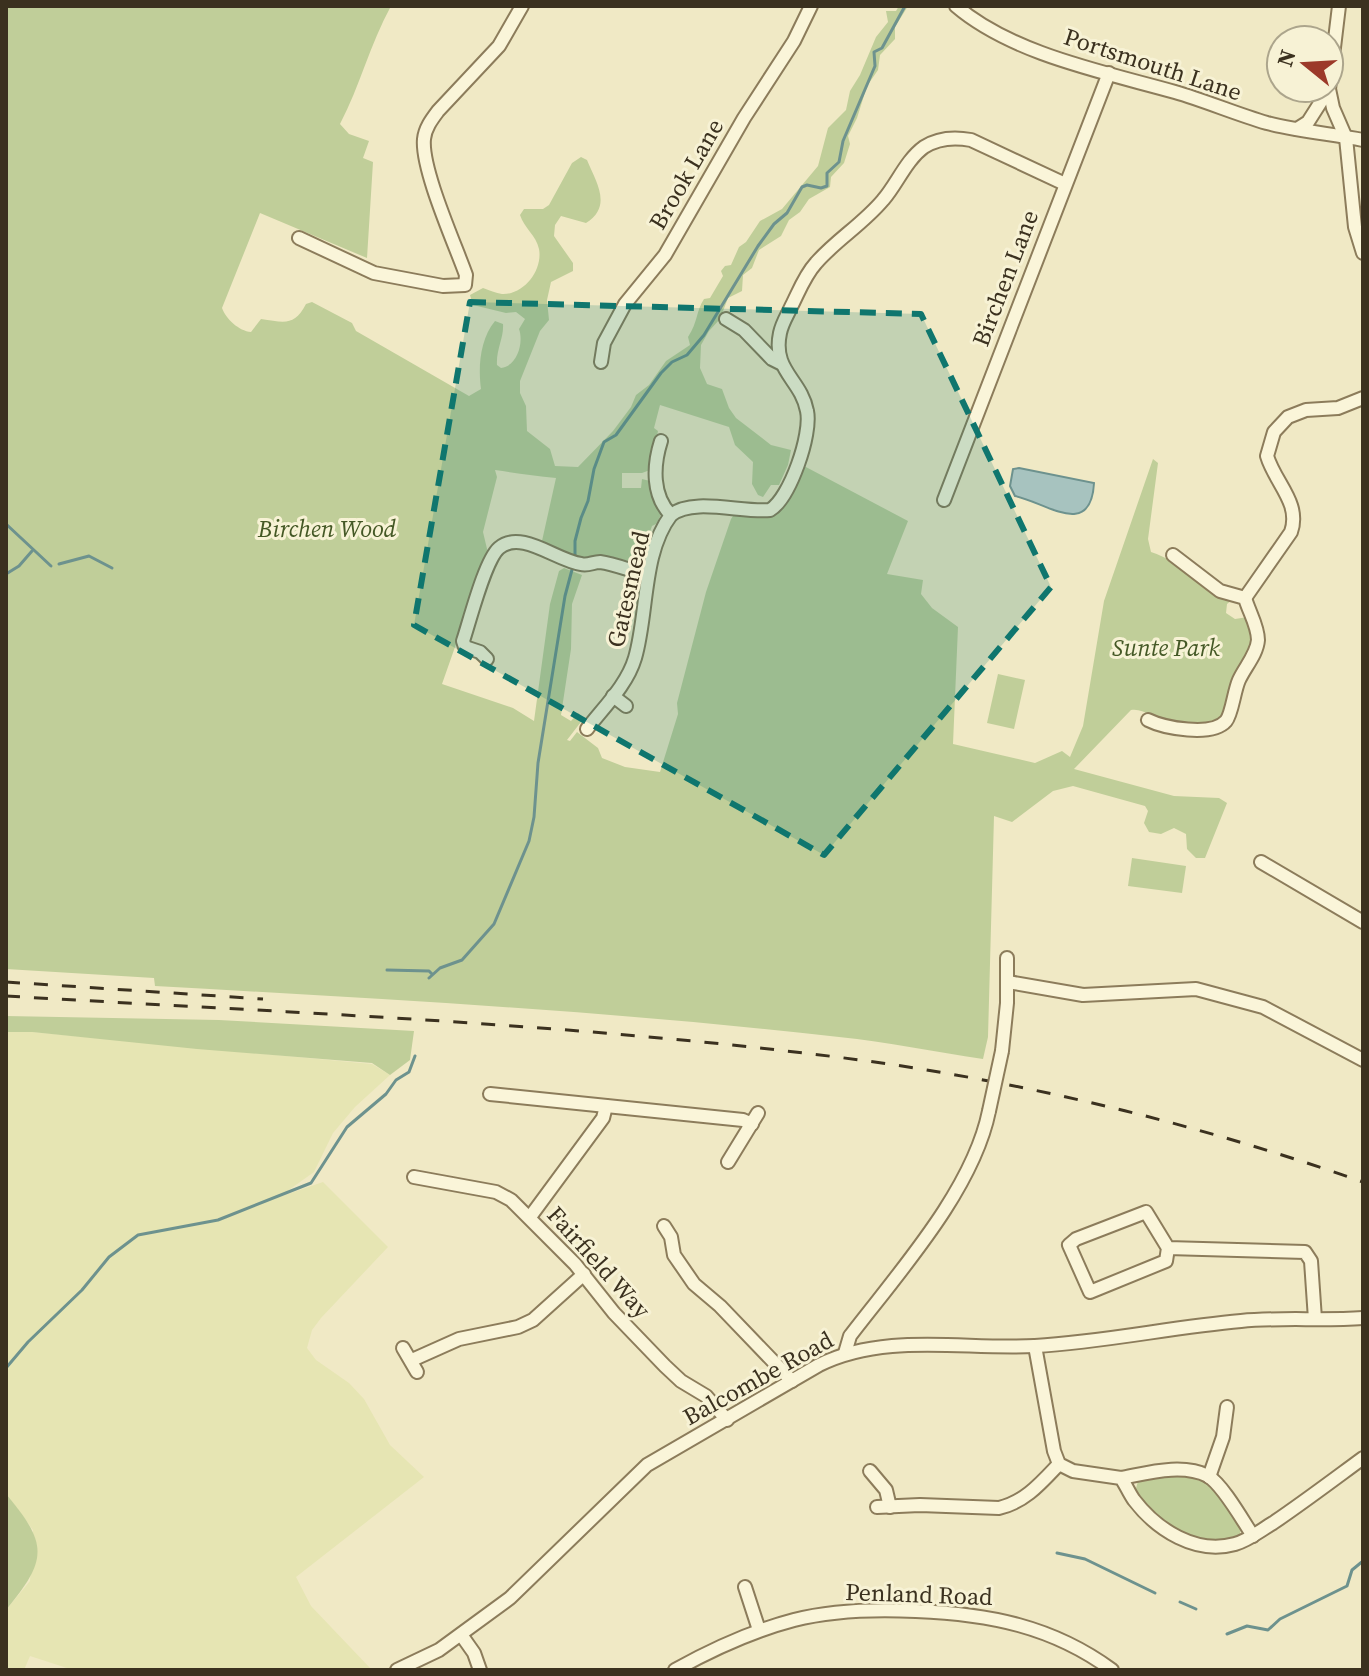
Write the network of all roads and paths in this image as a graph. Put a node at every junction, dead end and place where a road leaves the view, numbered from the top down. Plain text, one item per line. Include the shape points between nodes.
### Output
1 (522, 6) edge
2 (811, 6) edge
3 (956, 6) edge
4 (1109, 73) junction
5 (1319, 104) edge
6 (1332, 104) edge
7 (1297, 129) junction
8 (1346, 138) junction
9 (1363, 140) edge
10 (1065, 184) junction
11 (299, 238) dead end
12 (1363, 253) edge
13 (726, 319) dead end
14 (779, 334) junction
15 (756, 341) junction
16 (601, 362) dead end
17 (780, 363) junction
18 (1363, 398) edge
19 (661, 441) dead end
20 (944, 500) dead end
21 (671, 515) junction
22 (1173, 555) dead end
23 (648, 575) junction
24 (1245, 598) junction
25 (487, 659) dead end
26 (613, 696) junction
27 (626, 706) dead end
28 (1148, 720) dead end
29 (587, 729) dead end
30 (1261, 862) dead end
31 (1363, 922) edge
32 (1007, 958) dead end
33 (1008, 982) junction
34 (1363, 1060) edge
35 (490, 1094) dead end
36 (606, 1106) junction
37 (728, 1162) dead end
38 (414, 1177) dead end
39 (530, 1217) junction
40 (664, 1226) dead end
41 (1167, 1254) junction
42 (584, 1274) junction
43 (1363, 1318) edge
44 (1315, 1319) junction
45 (1035, 1346) junction
46 (403, 1348) dead end
47 (845, 1353) junction
48 (792, 1381) junction
49 (1227, 1407) dead end
50 (727, 1420) junction
51 (1363, 1458) edge
52 (1059, 1464) junction
53 (870, 1471) dead end
54 (1209, 1477) junction
55 (1121, 1478) junction
56 (1253, 1536) junction
57 (745, 1587) dead end
58 (759, 1630) junction
59 (462, 1636) junction
60 (397, 1670) edge
61 (480, 1670) edge
62 (675, 1670) edge
63 (1112, 1670) edge

1 - 11 street via 499,46 438,111 424,138 427,167 466,275 465,285 374,273
2 - 16 street, Brook Lane via 665,255 625,304 604,343
3 - 4 street, Portsmouth Lane via 995,32
4 - 7 street, Portsmouth Lane
4 - 10 street, Birchen Lane
5 - 7 street
6 - 8 street
7 - 8 street, Portsmouth Lane
8 - 9 street, Portsmouth Lane
8 - 12 street via 1355,227
10 - 14 street via 971,140 947,138 923,148 881,203 811,269
10 - 20 street, Birchen Lane
13 - 15 street, Gatesmead
14 - 15 street
14 - 17 street
15 - 17 street, Gatesmead
17 - 21 street, Gatesmead via 800,392 808,421 799,460 781,499 770,510 686,507
18 - 24 street via 1338,408 1298,412 1274,432 1267,456 1295,514 1291,532
19 - 21 street via 658,495
21 - 23 street, Gatesmead
22 - 24 street via 1220,591
23 - 25 street via 602,563 582,565 530,543 513,541 499,548 463,641
23 - 26 street, Gatesmead via 636,656
24 - 28 street via 1258,644 1234,691 1229,719 1212,730 1163,727
26 - 27 street
26 - 29 street, Gatesmead
30 - 31 street
32 - 33 street
33 - 34 street via 1083,995 1196,989 1263,1007
33 - 47 street, bridge via 1002,1051 985,1132 969,1169 850,1336
35 - 36 street
36 - 37 street via 755,1118
36 - 39 street via 603,1118
38 - 39 street, Fairfield Way via 496,1192
39 - 42 street, Fairfield Way
40 - 48 street via 674,1255 694,1284
41 - 41 street via 1090,1292 1069,1245 1146,1212
41 - 44 street via 1305,1252 1311,1261
42 - 46 street via 518,1327 459,1339 415,1366
42 - 50 street, Fairfield Way via 665,1366 706,1396
43 - 44 street, Balcombe Road
44 - 45 street, Balcombe Road via 1244,1320
45 - 47 street, Balcombe Road via 889,1345
45 - 52 street
47 - 48 street, Balcombe Road
48 - 50 street, Balcombe Road
49 - 54 street
50 - 59 street, Balcombe Road via 637,1473 534,1576
51 - 56 street
52 - 53 street via 1028,1496 1009,1506 883,1507 886,1490
52 - 55 street
54 - 55 street via 1152,1471
54 - 56 street
55 - 56 street via 1134,1500 1176,1537 1217,1546
57 - 58 street
58 - 62 street, Penland Road
58 - 63 street, Penland Road via 835,1612 965,1613 1034,1629
59 - 60 street, Balcombe Road
59 - 61 street

